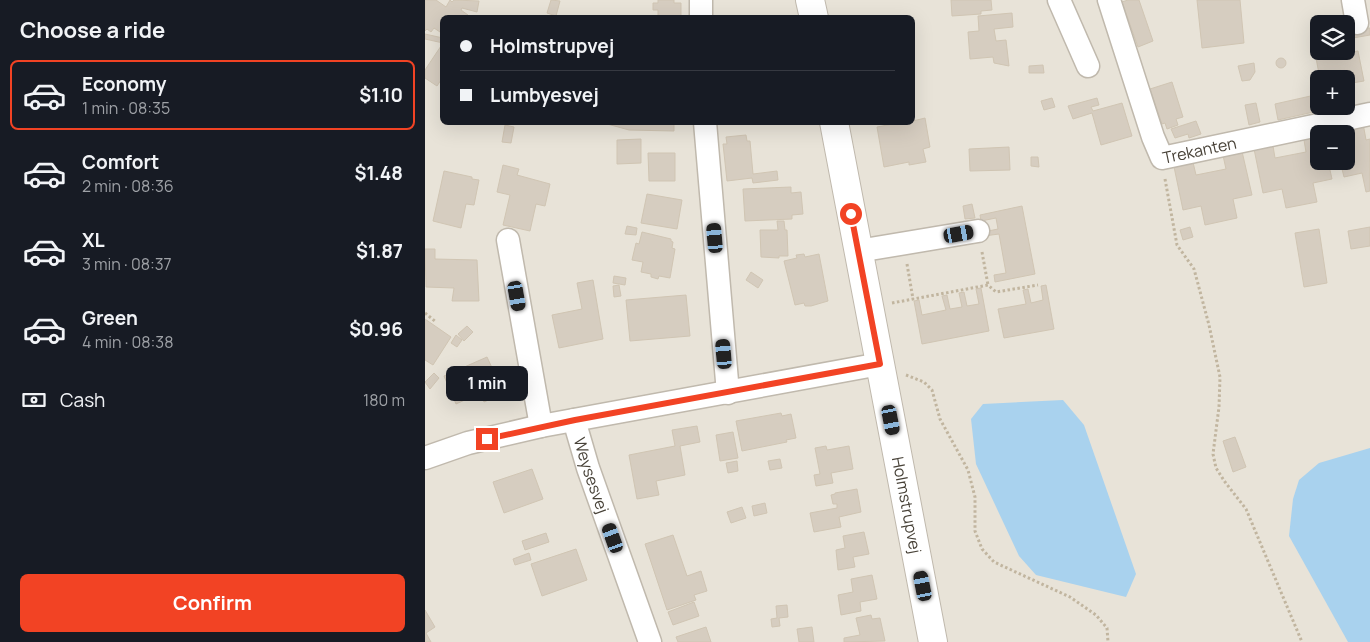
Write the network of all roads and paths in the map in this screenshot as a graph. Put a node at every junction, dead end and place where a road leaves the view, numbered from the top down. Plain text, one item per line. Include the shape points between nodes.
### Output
1 (701, 0) edge
2 (810, 0) edge
3 (1059, 0) edge
4 (1109, 0) edge
5 (1353, 0) edge
6 (701, 15) edge
7 (813, 15) edge
8 (1357, 23) dead end
9 (1089, 66) dead end
10 (1370, 114) edge
11 (705, 125) edge
12 (835, 125) edge
13 (1162, 158) junction
14 (978, 231) joint
15 (508, 240) dead end
16 (903, 244) junction
17 (859, 250) junction
18 (988, 285) junction
19 (1038, 285) dead end
20 (913, 299) junction
21 (869, 307) junction
22 (425, 314) edge
23 (436, 322) dead end
24 (880, 364) junction
25 (728, 393) junction
26 (575, 420) junction
27 (541, 426) junction
28 (425, 458) edge
29 (649, 642) edge
30 (933, 642) edge
31 (1109, 642) edge
32 (1302, 642) edge

1 - 6 street
2 - 7 street
3 - 9 street
4 - 13 street, Trekanten
5 - 8 street
10 - 13 street, Trekanten
11 - 25 street
12 - 17 street, Holmstrupvej
13 - 32 path via 1177,245 1194,269 1220,377 1213,454 1216,468 1246,509
14 - 16 street
14 - 18 path
15 - 27 street
16 - 17 street
16 - 20 path
17 - 21 street, Holmstrupvej
18 - 19 path via 996,292
18 - 20 path
20 - 21 path
21 - 24 street, Holmstrupvej
22 - 23 path
24 - 25 street
24 - 30 street, Holmstrupvej
24 - 31 path via 924,382 932,390 940,419 968,470 975,497 975,532 982,549 994,562 1070,597 1096,615 1107,628
25 - 26 street
26 - 27 street
26 - 29 street, Weysesvej via 588,468
27 - 28 street via 469,443

